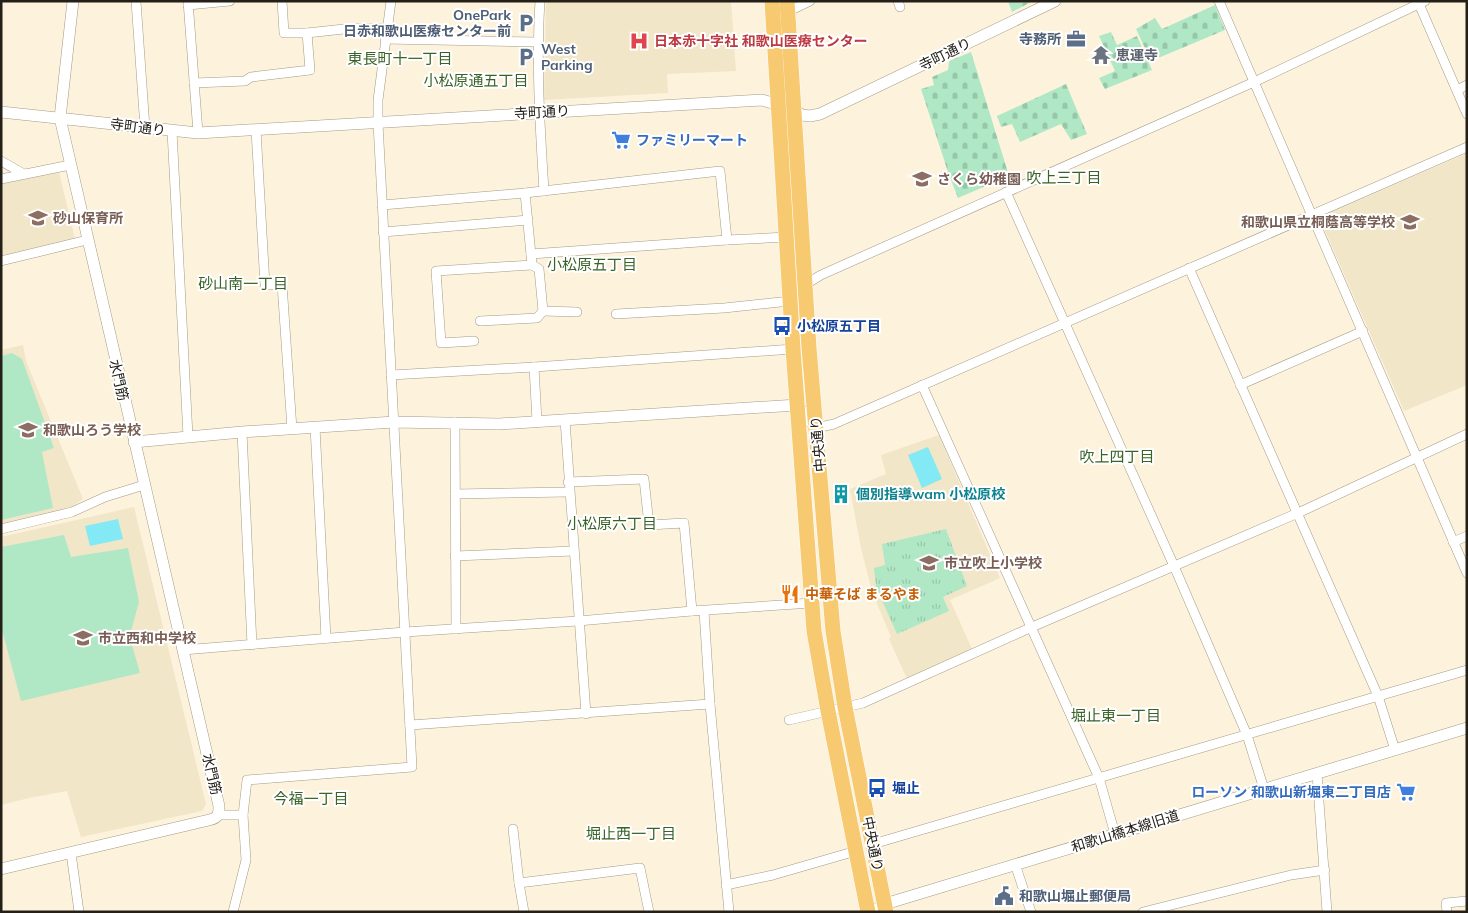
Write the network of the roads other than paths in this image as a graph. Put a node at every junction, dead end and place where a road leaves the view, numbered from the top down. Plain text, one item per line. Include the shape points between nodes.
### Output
1 (73, 1) edge
2 (136, 1) edge
3 (230, 1) edge
4 (282, 1) edge
5 (391, 1) edge
6 (540, 1) edge
7 (810, 1) edge
8 (1055, 1) edge
9 (1218, 1) edge
10 (188, 3) edge
11 (1422, 3) edge
12 (780, 7) edge
13 (387, 28) junction
14 (307, 33) junction
15 (385, 39) junction
16 (537, 42) junction
17 (1254, 82) junction
18 (194, 83) junction
19 (1467, 85) edge
20 (1456, 90) junction
21 (778, 104) junction
22 (793, 109) junction
23 (1, 112) edge
24 (538, 112) junction
25 (1467, 114) edge
26 (60, 118) junction
27 (378, 123) junction
28 (145, 128) junction
29 (256, 130) junction
30 (172, 131) junction
31 (198, 133) junction
32 (1467, 147) edge
33 (1, 161) edge
34 (70, 165) junction
35 (24, 174) junction
36 (1, 179) edge
37 (544, 191) junction
38 (1006, 192) junction
39 (525, 193) junction
40 (382, 205) junction
41 (1311, 215) junction
42 (528, 220) junction
43 (383, 232) junction
44 (787, 237) junction
45 (87, 240) junction
46 (727, 240) junction
47 (531, 254) junction
48 (1, 261) edge
49 (532, 265) junction
50 (1189, 268) junction
51 (805, 283) junction
52 (790, 301) junction
53 (543, 311) junction
54 (577, 312) dead end
55 (616, 314) dead end
56 (480, 321) dead end
57 (1064, 323) junction
58 (1363, 331) junction
59 (474, 341) dead end
60 (793, 349) junction
61 (534, 367) junction
62 (391, 375) junction
63 (922, 385) junction
64 (1240, 385) junction
65 (797, 405) junction
66 (565, 420) junction
67 (537, 421) junction
68 (394, 422) junction
69 (455, 422) junction
70 (314, 427) junction
71 (816, 428) junction
72 (292, 429) junction
73 (242, 432) junction
74 (1467, 434) edge
75 (188, 436) junction
76 (134, 442) junction
77 (1417, 457) junction
78 (568, 482) junction
79 (144, 485) junction
80 (569, 492) junction
81 (456, 494) junction
82 (1298, 513) junction
83 (1, 529) edge
84 (1467, 536) edge
85 (1453, 542) junction
86 (573, 551) junction
87 (455, 556) junction
88 (1174, 566) junction
89 (1467, 573) edge
90 (812, 603) junction
91 (692, 611) junction
92 (704, 611) junction
93 (578, 621) junction
94 (1032, 627) junction
95 (456, 629) junction
96 (405, 632) junction
97 (326, 638) junction
98 (252, 645) junction
99 (183, 650) junction
100 (1467, 670) edge
101 (1378, 696) junction
102 (710, 704) junction
103 (845, 707) junction
104 (828, 712) junction
105 (586, 714) junction
106 (789, 720) dead end
107 (410, 725) junction
108 (1467, 728) edge
109 (1247, 735) junction
110 (1395, 750) junction
111 (1317, 774) junction
112 (1099, 778) junction
113 (1264, 789) junction
114 (219, 815) junction
115 (243, 815) junction
116 (513, 829) dead end
117 (1115, 834) junction
118 (873, 844) junction
119 (856, 851) junction
120 (71, 853) junction
121 (1015, 864) junction
122 (1, 869) edge
123 (1325, 870) junction
124 (519, 884) junction
125 (726, 885) junction
126 (1467, 901) edge
127 (880, 910) edge
128 (79, 912) edge
129 (233, 912) edge
130 (524, 912) edge
131 (649, 912) edge
132 (729, 912) edge
133 (1031, 912) edge
134 (1143, 912) edge
135 (1327, 912) edge
136 (1447, 912) edge

1 - 26 street, 水門筋
2 - 28 street
3 - 10 street
4 - 14 street via 284,33
5 - 13 street
6 - 16 street
7 - 12 street
8 - 22 street, 寺町通り via 820,114 802,115
9 - 17 street
10 - 18 street
11 - 17 street
11 - 20 street
12 - 21 highway, 中央通り
12 - 22 highway, 中央通り
13 - 14 street
13 - 15 street
14 - 18 street via 310,70 251,77 245,81
15 - 16 street
15 - 27 street
16 - 24 street
17 - 38 street
17 - 41 street
18 - 31 street
19 - 20 street
20 - 25 street
21 - 22 street, 寺町通り
21 - 24 street, 寺町通り via 762,100
21 - 44 highway, 中央通り
22 - 51 highway, 中央通り
23 - 26 street, 寺町通り
24 - 27 street, 寺町通り
24 - 37 street
26 - 28 street, 寺町通り
26 - 34 street, 水門筋
27 - 29 street, 寺町通り
27 - 40 street
28 - 30 street, 寺町通り
29 - 31 street, 寺町通り
29 - 72 street via 265,285 282,284
30 - 31 street, 寺町通り
30 - 75 street
32 - 41 street
33 - 35 street
34 - 35 street
34 - 45 street, 水門筋
35 - 36 street
37 - 39 street
37 - 46 street via 720,171
38 - 51 street
38 - 57 street
39 - 40 street
39 - 42 street
40 - 43 street
41 - 50 street
41 - 58 street
42 - 43 street
42 - 47 street
43 - 62 street
44 - 46 street
44 - 52 highway, 中央通り
45 - 48 street
45 - 76 street, 水門筋
46 - 47 street
47 - 49 street
49 - 53 street via 539,269
49 - 59 street via 436,271 441,343
50 - 57 street
50 - 64 street
51 - 52 street
51 - 71 highway, 中央通り
52 - 55 street
52 - 60 highway, 中央通り
53 - 54 street
53 - 56 street via 537,318
57 - 63 street
57 - 88 street
58 - 64 street
58 - 77 street
60 - 61 street
60 - 65 highway, 中央通り
61 - 62 street
61 - 67 street
62 - 68 street
63 - 71 street via 834,424
63 - 94 street
64 - 82 street
65 - 66 street
65 - 71 street
65 - 90 highway, 中央通り
66 - 67 street
66 - 78 street
67 - 69 street via 498,424
68 - 69 street
68 - 70 street
68 - 96 street
69 - 81 street
70 - 72 street
70 - 97 street
71 - 103 highway, 中央通り via 833,631
72 - 73 street
73 - 75 street
73 - 98 street
74 - 77 street
75 - 76 street
76 - 79 street, 水門筋
77 - 82 street
77 - 85 street
78 - 80 street
78 - 91 street via 644,479 650,525 684,523
79 - 83 street via 72,512
79 - 99 street, 水門筋
80 - 81 street
80 - 86 street
81 - 87 street
82 - 88 street
82 - 101 street
84 - 85 street
85 - 89 street
86 - 87 street
86 - 93 street
87 - 95 street
88 - 94 street
88 - 109 street
90 - 92 street
90 - 104 highway, 中央通り
91 - 92 street
91 - 93 street
92 - 102 street
93 - 95 street
93 - 105 street
94 - 103 street via 863,703
94 - 112 street
95 - 96 street
96 - 97 street
96 - 107 street
97 - 98 street
98 - 99 street
99 - 114 street, 水門筋
100 - 101 street
101 - 109 street
101 - 110 street
102 - 105 street
102 - 125 street
103 - 104 street
103 - 118 highway, 中央通り
104 - 106 street
104 - 119 highway, 中央通り
105 - 107 street
107 - 115 street via 412,767 247,780
108 - 110 street, 和歌山橋本線旧道
109 - 112 street
109 - 113 street
110 - 111 street, 和歌山橋本線旧道
111 - 113 street, 和歌山橋本線旧道
111 - 123 street
112 - 117 street
112 - 118 street
113 - 117 street, 和歌山橋本線旧道
114 - 115 street
114 - 120 street
115 - 129 street via 246,860
116 - 124 street
117 - 121 street, 和歌山橋本線旧道
118 - 127 highway, 中央通り
119 - 125 street
119 - 127 highway, 中央通り
120 - 122 street
120 - 128 street
121 - 127 street, 和歌山橋本線旧道
121 - 133 street
123 - 134 street via 1291,875
123 - 135 street
124 - 130 street
124 - 131 street via 640,868
125 - 132 street
126 - 136 street via 1446,903

